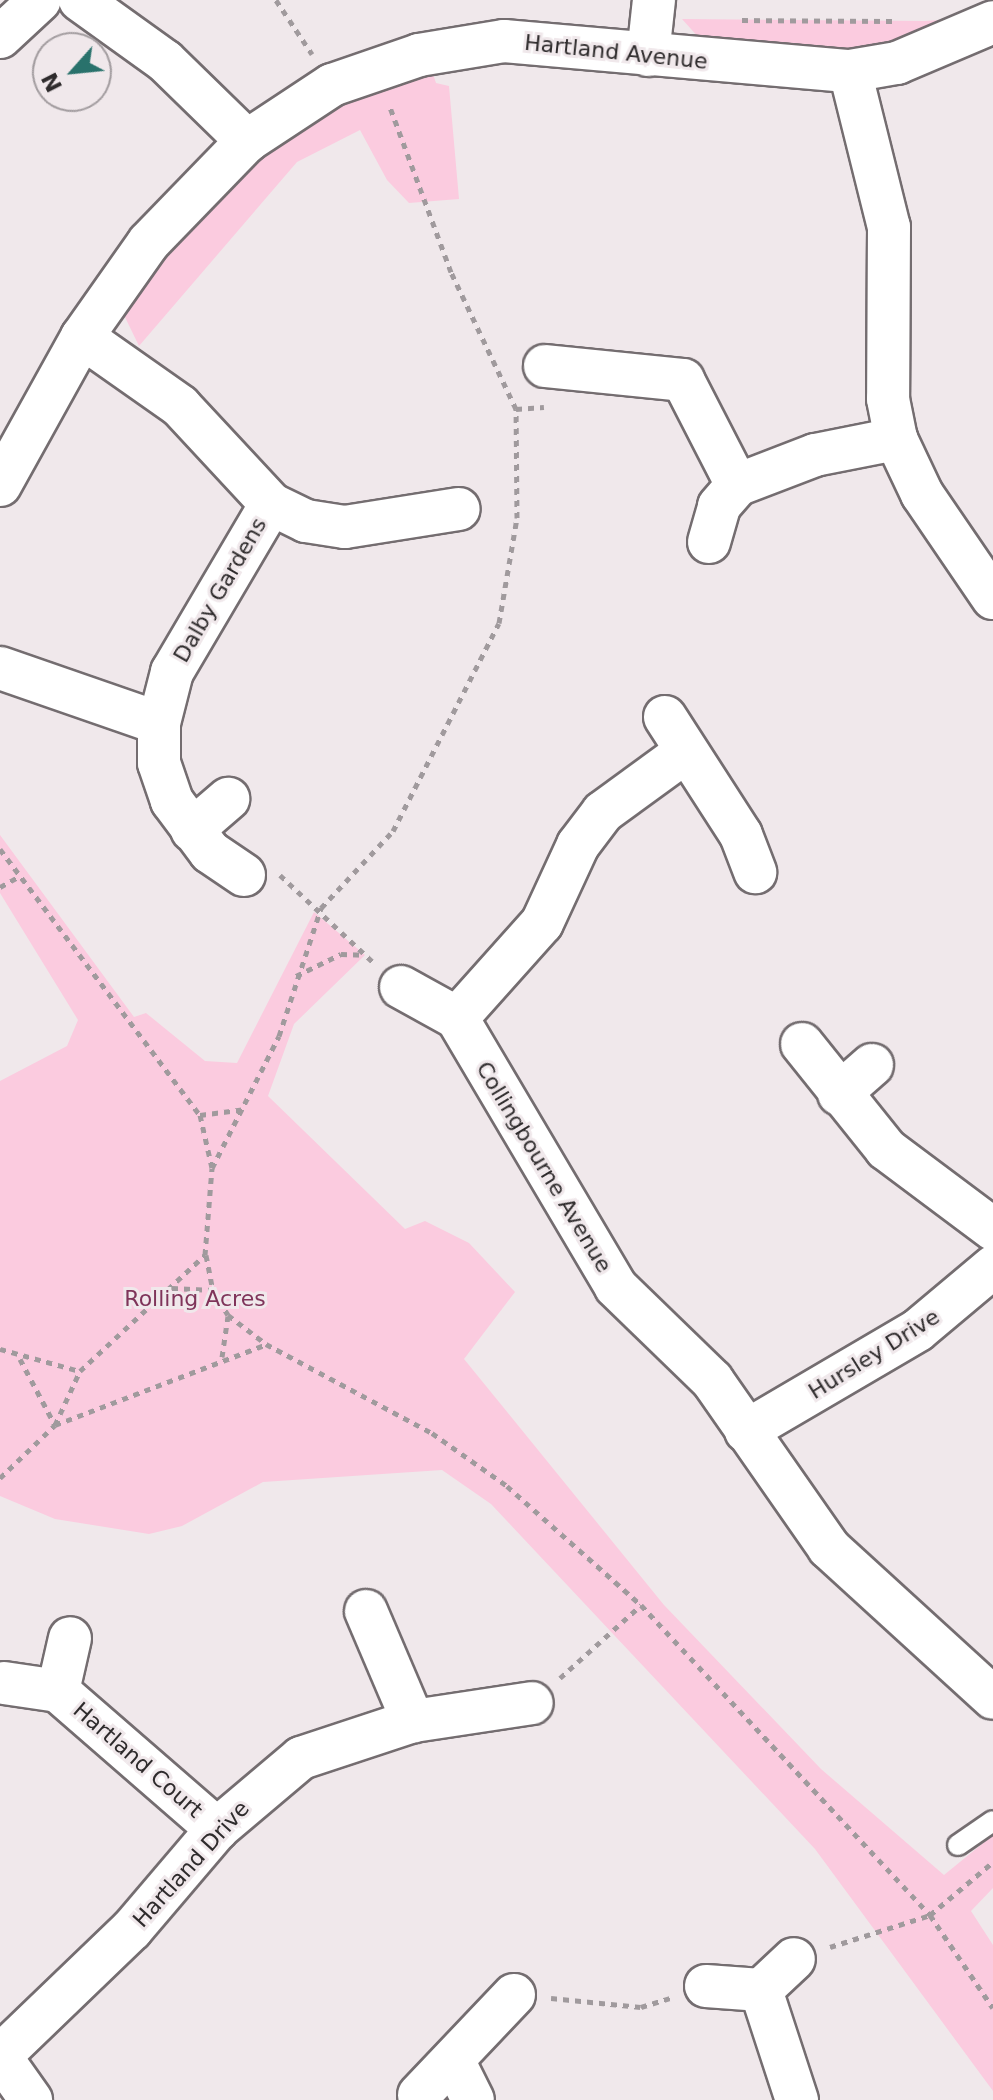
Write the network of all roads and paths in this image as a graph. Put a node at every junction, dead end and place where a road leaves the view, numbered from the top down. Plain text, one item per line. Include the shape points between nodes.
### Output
1 (40, 0) edge
2 (80, 0) edge
3 (276, 0) edge
4 (654, 0) edge
5 (726, 20) dead end
6 (898, 21) dead end
7 (993, 22) edge
8 (0, 37) edge
9 (648, 55) junction
10 (850, 71) junction
11 (332, 85) junction
12 (382, 93) junction
13 (247, 141) junction
14 (82, 337) junction
15 (545, 366) dead end
16 (13, 430) edge
17 (896, 439) junction
18 (0, 485) edge
19 (737, 485) junction
20 (271, 504) junction
21 (459, 509) dead end
22 (709, 542) dead end
23 (987, 579) edge
24 (0, 668) edge
25 (159, 723) junction
26 (228, 799) dead end
27 (192, 830) junction
28 (0, 849) edge
29 (755, 872) dead end
30 (244, 875) joint
31 (21, 876) junction
32 (0, 887) edge
33 (321, 908) junction
34 (365, 955) junction
35 (295, 976) junction
36 (401, 987) joint
37 (457, 1018) junction
38 (802, 1044) dead end
39 (872, 1065) dead end
40 (839, 1094) junction
41 (247, 1109) junction
42 (200, 1115) junction
43 (212, 1168) junction
44 (993, 1229) edge
45 (205, 1255) junction
46 (993, 1267) edge
47 (172, 1288) junction
48 (213, 1290) junction
49 (228, 1315) junction
50 (266, 1344) junction
51 (0, 1349) edge
52 (222, 1357) junction
53 (20, 1359) junction
54 (80, 1371) junction
55 (55, 1425) junction
56 (746, 1431) junction
57 (0, 1478) edge
58 (641, 1605) junction
59 (366, 1611) dead end
60 (70, 1638) dead end
61 (4, 1683) dead end
62 (989, 1685) edge
63 (58, 1691) junction
64 (532, 1703) joint
65 (413, 1721) junction
66 (993, 1821) edge
67 (217, 1829) junction
68 (958, 1845) dead end
69 (993, 1862) edge
70 (930, 1915) junction
71 (794, 1959) joint
72 (706, 1986) joint
73 (761, 1990) junction
74 (514, 1995) joint
75 (993, 2008) edge
76 (0, 2056) edge
77 (454, 2062) junction
78 (419, 2095) dead end
79 (31, 2100) edge
80 (473, 2100) edge
81 (797, 2100) edge

1 - 8 street
2 - 13 street via 165,61
3 - 11 path
4 - 9 street
5 - 6 path
7 - 10 street, Hartland Avenue via 911,58
9 - 10 street, Hartland Avenue
9 - 12 street, Hartland Avenue via 504,41
10 - 17 street via 889,227 888,399
11 - 12 street, Hartland Avenue
11 - 13 street, Hartland Avenue
12 - 33 path via 451,272 516,409 517,518 499,623 458,713 393,831
13 - 14 street, Hartland Avenue via 149,242
14 - 16 street, Hartland Avenue
14 - 20 street, Dalby Gardens via 180,406
15 - 19 street via 683,380
16 - 18 street, Hartland Avenue
17 - 19 street via 815,455
17 - 23 street
19 - 22 street via 719,506
20 - 21 street, Dalby Gardens via 345,527
20 - 25 street, Dalby Gardens via 172,672
24 - 25 street
25 - 27 street, Dalby Gardens via 159,763
26 - 27 street
27 - 30 street, Dalby Gardens
28 - 31 path
29 - 37 street via 734,823 674,735 578,845 542,923
30 - 33 path via 269,867
31 - 32 path
31 - 42 path
33 - 34 path
33 - 35 path
34 - 35 path via 341,954
34 - 36 path
35 - 41 path
36 - 37 street
37 - 56 street, Collingbourne Avenue via 616,1287 712,1380
38 - 40 street
39 - 40 street
40 - 44 street via 886,1149
41 - 42 path
41 - 43 path
42 - 43 path
43 - 45 path
45 - 47 path
45 - 48 path
46 - 56 street, Hursley Drive via 918,1330
47 - 48 path
47 - 54 path
48 - 49 path
49 - 50 path
49 - 52 path
50 - 52 path
50 - 58 path via 432,1433 507,1486
51 - 53 path
52 - 55 path
53 - 54 path
53 - 55 path
54 - 55 path
55 - 57 path
56 - 62 street, Collingbourne Avenue via 829,1548
58 - 64 path
58 - 70 path
59 - 65 street
60 - 63 street, Hartland Court
61 - 63 street, Hartland Court
63 - 67 street, Hartland Court
64 - 65 street, Hartland Drive
65 - 67 street, Hartland Drive via 301,1758
66 - 68 lane
67 - 76 street, Hartland Drive via 132,1929
69 - 70 path
70 - 71 path
70 - 75 path
71 - 73 street
72 - 73 street
72 - 74 path via 641,2007
73 - 81 street
74 - 77 street
76 - 79 street
77 - 78 street
77 - 80 street

